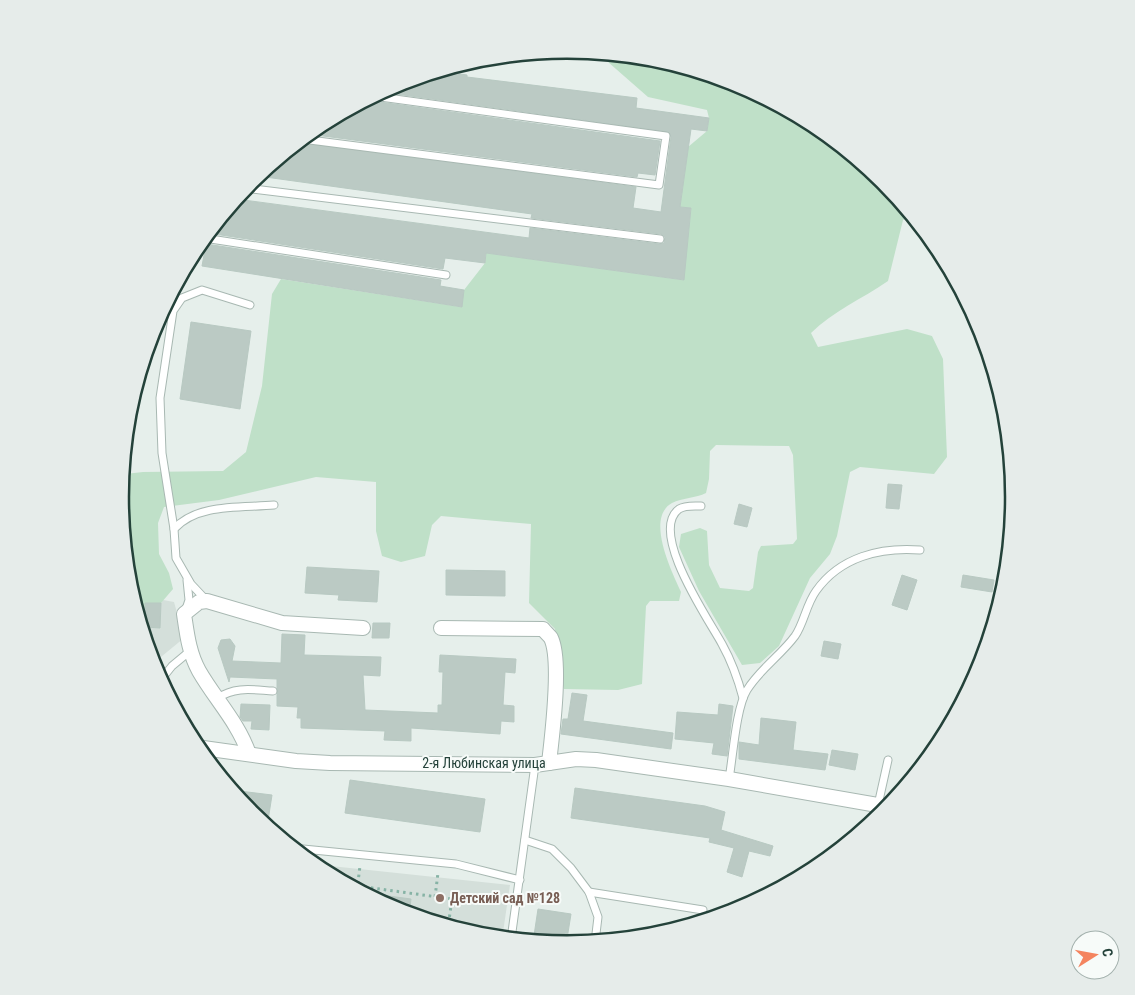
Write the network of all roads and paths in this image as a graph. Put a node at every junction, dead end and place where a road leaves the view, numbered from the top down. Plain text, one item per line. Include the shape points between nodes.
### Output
1 (387, 98) edge
2 (313, 140) edge
3 (255, 189) edge
4 (213, 239) edge
5 (660, 239) dead end
6 (446, 275) dead end
7 (250, 305) dead end
8 (274, 505) dead end
9 (701, 506) dead end
10 (174, 529) junction
11 (920, 550) dead end
12 (186, 575) junction
13 (207, 601) junction
14 (184, 614) junction
15 (363, 628) dead end
16 (441, 628) dead end
17 (190, 652) junction
18 (166, 674) edge
19 (273, 691) dead end
20 (218, 698) junction
21 (743, 698) junction
22 (208, 749) edge
23 (249, 754) junction
24 (888, 760) dead end
25 (542, 764) junction
26 (729, 779) junction
27 (884, 801) edge
28 (880, 805) edge
29 (525, 840) junction
30 (304, 849) edge
31 (362, 854) junction
32 (440, 862) junction
33 (520, 880) junction
34 (359, 883) edge
35 (370, 889) edge
36 (589, 892) junction
37 (435, 897) junction
38 (703, 910) dead end
39 (449, 920) edge
40 (512, 932) edge
41 (596, 935) edge

1 - 2 lane via 666,136 659,185
3 - 5 lane
4 - 6 lane
7 - 10 lane via 202,290 182,298 173,311 160,398 162,453
8 - 10 lane via 207,510 183,519
9 - 21 lane via 680,508 674,514 670,524 671,545 737,675
10 - 12 lane via 176,558
11 - 21 lane via 894,548 872,552 829,575 815,592 796,634 755,679
12 - 13 lane
12 - 14 lane via 189,600
13 - 14 street via 199,602
13 - 15 street via 282,624
14 - 17 street
16 - 25 street via 543,629 551,638 555,697
17 - 18 lane
17 - 20 street
19 - 20 lane via 227,691
20 - 23 street via 236,724
21 - 26 lane
22 - 23 street, 2-я Любинская улица
23 - 25 street, 2-я Любинская улица via 330,763
24 - 27 lane
25 - 26 street, 2-я Любинская улица via 596,760
25 - 29 lane
26 - 28 street, 2-я Любинская улица
29 - 33 lane
29 - 36 lane via 552,849
30 - 31 lane
31 - 32 lane
31 - 34 path
32 - 33 lane
32 - 37 path
33 - 40 lane
35 - 37 path
36 - 38 lane
36 - 41 lane via 598,917
37 - 39 path via 452,899

